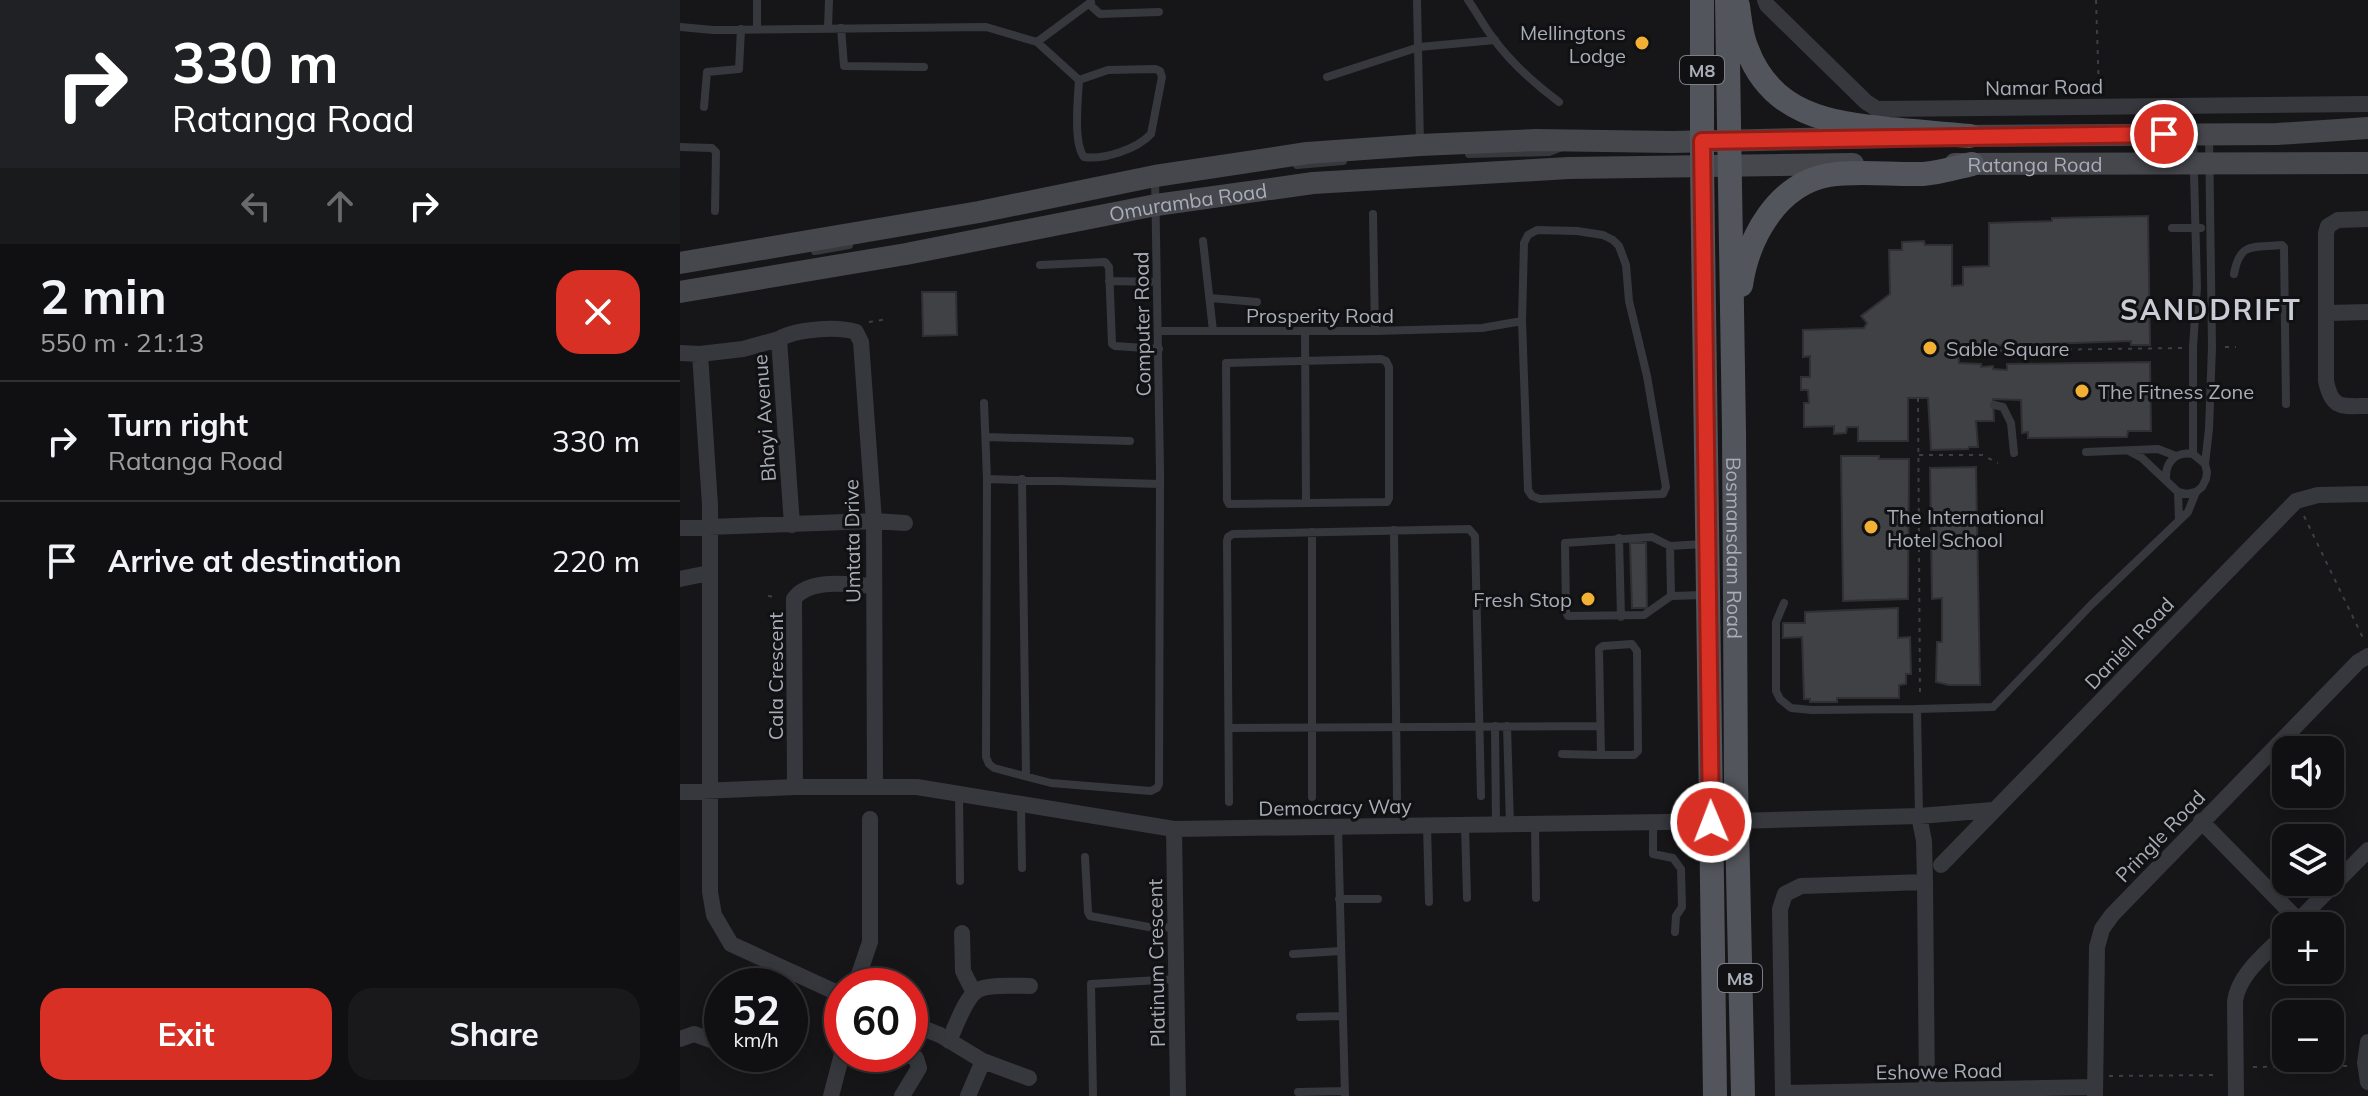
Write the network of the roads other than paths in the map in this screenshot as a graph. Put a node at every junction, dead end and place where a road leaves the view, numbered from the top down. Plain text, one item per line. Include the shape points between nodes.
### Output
1 (757, 0) edge
2 (829, 0) edge
3 (1417, 0) edge
4 (1468, 0) edge
5 (1702, 0) edge
6 (1727, 0) edge
7 (1737, 0) edge
8 (1765, 0) edge
9 (1091, 2) edge
10 (1159, 12) dead end
11 (680, 27) edge
12 (828, 28) junction
13 (841, 28) junction
14 (741, 29) junction
15 (757, 29) junction
16 (1495, 40) junction
17 (1037, 42) junction
18 (1419, 47) junction
19 (924, 67) dead end
20 (1327, 77) dead end
21 (1079, 80) junction
22 (1559, 102) dead end
23 (2368, 104) edge
24 (704, 107) dead end
25 (2368, 128) edge
26 (2336, 129) junction
27 (2200, 134) junction
28 (1970, 136) junction
29 (2368, 137) edge
30 (1729, 140) junction
31 (1574, 141) junction
32 (1702, 141) junction
33 (1420, 145) junction
34 (680, 147) edge
35 (1465, 154) dead end
36 (2368, 154) edge
37 (1348, 161) dead end
38 (2333, 162) junction
39 (2368, 163) edge
40 (1972, 164) junction
41 (2202, 164) junction
42 (1730, 165) junction
43 (1702, 166) junction
44 (1157, 188) junction
45 (1061, 195) junction
46 (715, 211) dead end
47 (1373, 214) dead end
48 (2368, 219) edge
49 (2172, 228) dead end
50 (2197, 228) junction
51 (2210, 228) junction
52 (881, 239) dead end
53 (1203, 241) dead end
54 (866, 242) dead end
55 (804, 253) dead end
56 (757, 260) dead end
57 (680, 263) edge
58 (1040, 265) dead end
59 (680, 272) edge
60 (2234, 274) dead end
61 (1109, 281) junction
62 (1157, 282) junction
63 (680, 284) edge
64 (680, 292) edge
65 (1210, 298) junction
66 (1257, 302) dead end
67 (2368, 312) edge
68 (2328, 313) junction
69 (1522, 321) junction
70 (1159, 331) junction
71 (1213, 331) junction
72 (1305, 331) junction
73 (1375, 331) junction
74 (856, 332) joint
75 (779, 339) junction
76 (1733, 346) junction
77 (1159, 349) junction
78 (680, 353) edge
79 (700, 354) junction
80 (1305, 361) junction
81 (984, 403) dead end
82 (2286, 404) dead end
83 (1994, 405) dead end
84 (2368, 406) edge
85 (986, 437) junction
86 (1130, 441) dead end
87 (2129, 450) junction
88 (2086, 452) dead end
89 (2014, 453) dead end
90 (2193, 454) junction
91 (2176, 456) junction
92 (2205, 464) junction
93 (987, 479) junction
94 (1022, 479) junction
95 (2166, 479) junction
96 (1160, 484) junction
97 (2178, 492) junction
98 (2196, 492) junction
99 (2368, 494) edge
100 (1306, 503) junction
101 (2179, 520) junction
102 (874, 521) junction
103 (905, 523) dead end
104 (792, 525) junction
105 (710, 526) junction
106 (680, 528) edge
107 (1394, 530) junction
108 (1312, 532) junction
109 (1619, 538) junction
110 (1708, 544) junction
111 (1670, 546) junction
112 (709, 573) junction
113 (680, 579) edge
114 (873, 586) junction
115 (1709, 595) junction
116 (1671, 596) junction
117 (1784, 603) dead end
118 (1621, 617) junction
119 (2368, 656) edge
120 (1917, 709) junction
121 (1478, 726) junction
122 (1495, 726) junction
123 (1507, 726) junction
124 (1600, 726) junction
125 (1397, 727) junction
126 (1229, 728) junction
127 (1312, 728) junction
128 (1562, 754) dead end
129 (1601, 755) junction
130 (1026, 776) junction
131 (795, 787) junction
132 (875, 787) junction
133 (711, 789) junction
134 (680, 792) edge
135 (959, 794) junction
136 (1481, 796) dead end
137 (1312, 797) dead end
138 (1397, 798) dead end
139 (1229, 802) dead end
140 (1021, 804) junction
141 (1993, 810) junction
142 (1919, 816) junction
143 (870, 819) dead end
144 (1736, 821) junction
145 (2201, 821) junction
146 (1711, 822) junction
147 (1653, 823) junction
148 (1535, 824) junction
149 (1465, 825) junction
150 (1503, 825) junction
151 (1427, 826) junction
152 (1338, 827) junction
153 (1174, 829) junction
154 (2368, 850) edge
155 (1085, 857) dead end
156 (1941, 865) dead end
157 (1022, 868) dead end
158 (960, 881) dead end
159 (1925, 882) junction
160 (1467, 898) dead end
161 (1536, 898) dead end
162 (1339, 899) junction
163 (1378, 899) dead end
164 (1429, 902) dead end
165 (2285, 912) edge
166 (2306, 912) edge
167 (1175, 927) junction
168 (1675, 932) dead end
169 (962, 933) dead end
170 (2272, 948) edge
171 (1341, 951) junction
172 (1293, 954) dead end
173 (861, 968) edge
174 (1176, 979) junction
175 (1030, 986) dead end
176 (824, 987) edge
177 (974, 993) junction
178 (1342, 1016) junction
179 (1300, 1017) dead end
180 (928, 1031) edge
181 (704, 1038) edge
182 (680, 1039) edge
183 (949, 1041) junction
184 (2368, 1042) edge
185 (983, 1061) junction
186 (837, 1072) edge
187 (916, 1072) edge
188 (2367, 1074) edge
189 (1029, 1078) dead end
190 (2095, 1087) edge
191 (1298, 1092) dead end
192 (1344, 1093) edge
193 (1927, 1094) edge
194 (1783, 1095) edge
195 (831, 1096) edge
196 (902, 1096) edge
197 (968, 1096) edge
198 (1093, 1096) edge
199 (1178, 1096) edge
200 (1715, 1096) edge
201 (1743, 1096) edge
202 (2236, 1096) edge

1 - 15 lane
2 - 12 lane
3 - 18 lane
4 - 16 lane
5 - 32 main road, Bosmansdam Road / M8
6 - 30 main road, Bosmansdam Road / M8
7 - 28 main road via 1746,48 1782,99 1807,113 1849,125
8 - 23 street, Namar Road via 1877,109
9 - 10 lane via 1100,14
9 - 17 lane
11 - 14 lane
12 - 13 lane
12 - 15 lane
13 - 17 lane via 986,27
13 - 19 lane via 844,66
14 - 15 lane
14 - 24 lane via 739,69 707,72
16 - 18 lane
16 - 22 lane
17 - 21 lane
18 - 20 lane
18 - 33 lane
21 - 21 lane via 1078,135 1084,157 1112,155 1151,134 1160,71 1108,70
25 - 26 main road, Ratanga Road
26 - 27 main road, Ratanga Road
26 - 29 lane via 2346,136
27 - 28 main road, Ratanga Road
27 - 41 lane
27 - 41 lane
28 - 30 main road, Ratanga Road
30 - 32 main road, Ratanga Road
30 - 42 main road, Bosmansdam Road / M8
31 - 32 main road, Omuramba Road
31 - 33 main road, Omuramba Road
31 - 35 lane via 1549,152
32 - 43 main road, Bosmansdam Road / M8
33 - 44 main road, Omuramba Road via 1307,153
34 - 46 lane via 716,152
36 - 38 lane
37 - 44 lane via 1261,168
38 - 39 main road, Ratanga Road
38 - 41 main road, Ratanga Road
40 - 41 main road, Ratanga Road
40 - 42 main road, Ratanga Road
40 - 76 main road via 1935,173 1828,175 1783,199 1747,255
41 - 50 lane
41 - 51 lane
42 - 43 main road, Ratanga Road
42 - 76 main road, Bosmansdam Road / M8
43 - 44 main road, Omuramba Road
43 - 110 main road, Bosmansdam Road / M8
44 - 45 main road, Omuramba Road
44 - 62 lane, Computer Road
44 - 63 lane via 751,274
44 - 64 main road, Omuramba Road via 906,254
45 - 52 lane via 1036,209
45 - 57 main road, Omuramba Road
47 - 73 lane
48 - 68 street via 2338,220 2328,226
49 - 50 lane
50 - 51 lane
50 - 90 lane
51 - 92 lane via 2212,347
53 - 65 lane
54 - 55 lane
56 - 59 lane
58 - 61 lane via 1105,262
60 - 82 lane via 2245,249 2284,247
61 - 62 lane
61 - 77 lane via 1112,344
62 - 70 lane, Computer Road
65 - 66 lane
65 - 71 lane
67 - 68 street
68 - 84 street via 2329,395 2343,406
69 - 69 lane via 1524,243 1531,233 1577,231 1603,235 1619,246 1647,376 1663,494 1540,499 1530,493
69 - 73 lane, Prosperity Road via 1482,328
70 - 71 lane, Prosperity Road
70 - 77 lane, Computer Road
71 - 72 lane, Prosperity Road
72 - 73 lane, Prosperity Road
72 - 80 lane
74 - 75 street, Bhayi Avenue via 805,332
74 - 102 street, Umtata Drive via 861,342
75 - 79 street
75 - 104 street, Bhayi Avenue
76 - 144 main road, Bosmansdam Road / M8
77 - 96 lane, Computer Road
78 - 79 street
79 - 105 street
80 - 100 lane
80 - 100 lane via 1225,365 1228,501
80 - 100 lane via 1381,359 1389,367 1388,500
81 - 85 lane, Computer Road
83 - 89 lane via 2009,416
85 - 86 lane
85 - 93 lane, Computer Road
87 - 88 lane
87 - 91 lane via 2158,449
87 - 95 lane
90 - 91 lane
90 - 92 lane
91 - 95 lane via 2169,462
92 - 98 lane via 2206,479
93 - 94 lane
93 - 130 lane, Computer Road via 986,757 994,768
94 - 96 lane
94 - 130 lane
95 - 97 lane
96 - 130 lane, Computer Road via 1159,784 1151,791
97 - 98 lane
97 - 101 lane
98 - 101 lane
99 - 141 street, Daniell Road via 2296,501
101 - 120 lane via 1993,707
102 - 103 street
102 - 104 street
102 - 114 street, Umtata Drive
104 - 105 street
105 - 106 street
105 - 112 street
107 - 108 lane
107 - 121 lane via 1469,529 1475,536
107 - 125 lane
108 - 126 lane via 1228,537
108 - 127 lane
109 - 111 lane via 1652,537
109 - 118 lane
109 - 118 lane via 1564,544 1566,614
110 - 111 lane
110 - 115 main road, Bosmansdam Road / M8
111 - 116 lane
112 - 113 street
112 - 133 street
114 - 131 street, Cala Crescent via 808,588 794,599
114 - 132 street, Umtata Drive
115 - 116 lane
115 - 146 main road, Bosmansdam Road / M8
116 - 118 lane via 1649,614
117 - 120 lane via 1776,622 1776,691 1791,708
119 - 145 street, Pringle Road
120 - 142 lane
121 - 122 lane
121 - 125 lane
121 - 136 lane
122 - 123 lane
122 - 150 lane
123 - 124 lane
123 - 150 lane
124 - 129 lane
124 - 129 lane via 1599,649 1632,644 1637,651 1638,751
125 - 127 lane
125 - 138 lane
126 - 127 lane
126 - 139 lane
127 - 137 lane
128 - 129 lane
131 - 132 street, Democracy Way
131 - 133 street, Democracy Way
132 - 135 street, Democracy Way
133 - 134 street, Democracy Way
133 - 176 street via 710,892 721,930 731,944
135 - 140 street, Democracy Way
135 - 158 lane
140 - 153 street, Democracy Way
140 - 157 lane
141 - 142 street, Democracy Way
141 - 156 street, Daniell Road
142 - 144 street, Democracy Way
142 - 159 street
143 - 173 street via 870,942
144 - 146 street, Democracy Way
144 - 201 main road, Bosmansdam Road / M8
145 - 165 street
145 - 190 street, Pringle Road via 2102,929 2097,947
146 - 147 street, Democracy Way
146 - 200 main road, Bosmansdam Road / M8
147 - 148 street, Democracy Way
147 - 168 lane via 1653,854 1673,858 1681,869 1682,907
148 - 150 street, Democracy Way
148 - 161 lane
149 - 150 street, Democracy Way
149 - 151 street, Democracy Way
149 - 160 lane
151 - 152 street, Democracy Way
151 - 164 lane
152 - 153 street, Democracy Way
152 - 162 lane
153 - 167 street, Platinum Crescent
154 - 166 street
155 - 167 lane via 1090,916
159 - 193 street
159 - 194 street via 1801,886 1785,894 1780,909
162 - 163 lane
162 - 171 lane
167 - 174 street, Platinum Crescent
169 - 177 street via 963,971
170 - 202 street via 2237,990
171 - 172 lane
171 - 178 lane
174 - 198 lane via 1091,984
174 - 199 street, Platinum Crescent
175 - 177 street
177 - 183 street
178 - 179 lane
178 - 192 lane
180 - 183 street
181 - 182 street via 694,1034
183 - 185 street
184 - 188 street
185 - 189 street
185 - 197 street
186 - 195 street
187 - 196 street
190 - 193 street, Eshowe Road
191 - 192 lane
193 - 194 street, Eshowe Road

